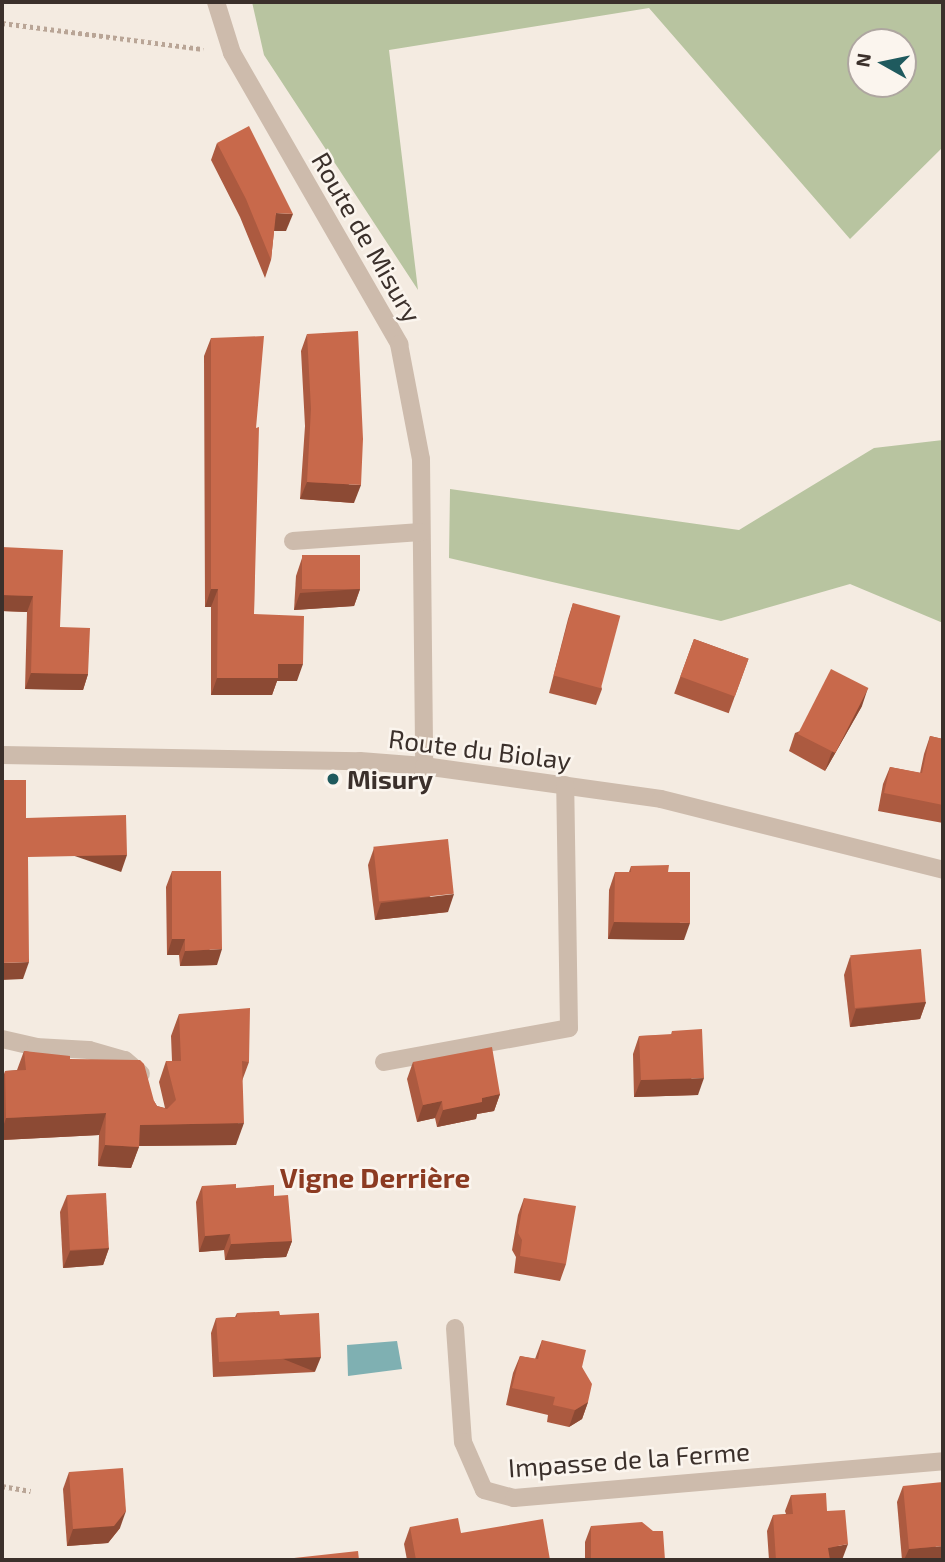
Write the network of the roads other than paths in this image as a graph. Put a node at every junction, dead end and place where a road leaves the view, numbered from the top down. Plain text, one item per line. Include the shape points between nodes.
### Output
1 (216, 2) edge
2 (421, 532) junction
3 (293, 541) dead end
4 (2, 755) edge
5 (424, 766) junction
6 (565, 785) junction
7 (943, 870) edge
8 (2, 1039) edge
9 (384, 1062) dead end
10 (150, 1092) edge
11 (455, 1328) dead end
12 (943, 1461) edge

1 - 2 street, Route de Misury via 232,53 399,344 421,459
2 - 3 street
2 - 5 street, Route de Misury
4 - 5 street, Route du Biolay
5 - 6 street, Route du Biolay
6 - 7 street, Route du Biolay via 661,799
6 - 9 street via 569,1028
8 - 10 street via 36,1047 89,1050 125,1060 146,1079
11 - 12 street, Impasse de la Ferme via 463,1442 484,1490 494,1493 514,1498

